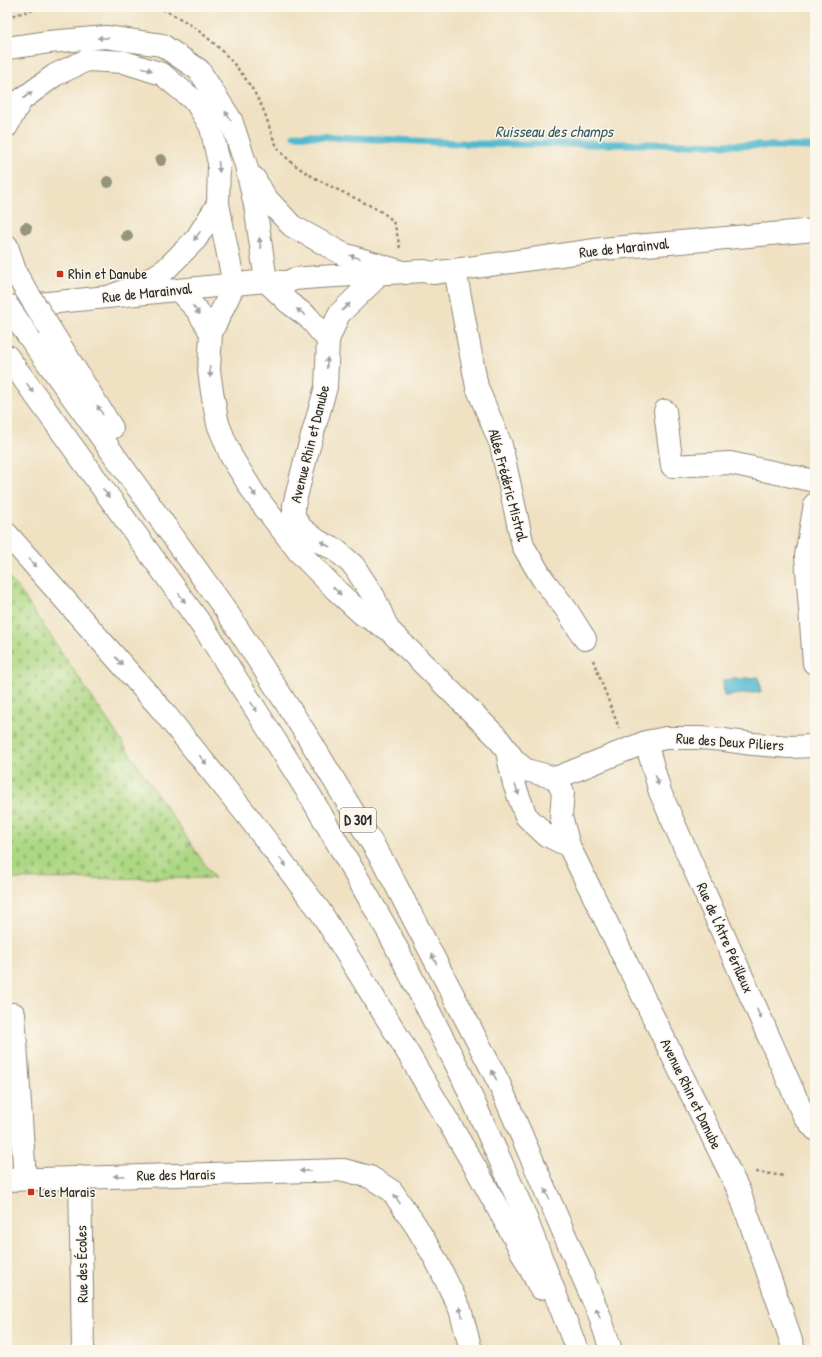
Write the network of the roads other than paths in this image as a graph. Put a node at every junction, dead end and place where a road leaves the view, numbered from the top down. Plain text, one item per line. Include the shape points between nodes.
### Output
1 (7, 48) edge
2 (7, 126) edge
3 (246, 165) junction
4 (218, 204) junction
5 (815, 230) edge
6 (7, 246) edge
7 (455, 270) junction
8 (406, 273) junction
9 (433, 273) junction
10 (266, 281) junction
11 (373, 281) junction
12 (288, 282) junction
13 (234, 285) junction
14 (178, 290) junction
15 (108, 297) junction
16 (7, 306) edge
17 (211, 333) junction
18 (328, 340) junction
19 (7, 356) edge
20 (665, 411) dead end
21 (815, 481) edge
22 (815, 504) edge
23 (7, 534) edge
24 (224, 609) junction
25 (388, 629) junction
26 (585, 639) road end
27 (814, 664) edge
28 (636, 746) junction
29 (815, 746) edge
30 (508, 752) junction
31 (556, 778) junction
32 (569, 846) junction
33 (7, 1014) edge
34 (815, 1129) edge
35 (80, 1177) junction
36 (16, 1180) edge
37 (83, 1350) edge
38 (470, 1350) edge
39 (569, 1350) edge
40 (577, 1350) edge
41 (611, 1350) edge
42 (794, 1350) edge

3 -> 1 main road via 230,120 199,70 162,45 106,37
2 -> 4 main road via 21,100 55,75 87,60 124,62 162,74 196,102 211,127 220,174
8 -> 3 main road via 343,254 292,226 266,198
10 -> 3 main road via 255,205
4 - 13 main road
4 -> 15 main road via 196,239 165,270 142,284
5 - 7 main road, Rue de Marainval via 602,249
24 -> 6 main road, bridge via 16,274
7 - 9 main road, Rue de Marainval
7 - 26 main road, Allée Frédéric Mistral via 477,387 501,445 523,546
8 - 9 main road, Rue de Marainval
8 - 12 main road, Rue de Marainval via 318,277
9 - 11 main road, Rue de Marainval via 424,278
10 - 12 main road, Rue de Marainval
10 - 13 main road, Rue de Marainval
18 -> 10 main road via 308,317
11 - 12 main road, Rue de Marainval via 295,285
18 -> 11 main road, Avenue Rhin et Danube via 339,314
13 - 14 main road, Rue de Marainval
13 - 17 main road, Avenue Rhin et Danube
14 - 15 main road, Rue de Marainval
14 -> 17 main road via 197,310
15 - 16 main road, Rue de Marainval
16 - 24 main road, D 301, bridge
17 -> 25 main road, Avenue Rhin et Danube via 212,392 218,424 231,456 255,495 299,552 362,614
25 -> 18 main road, Avenue Rhin et Danube via 374,597 354,566 336,550 301,528 294,516 294,505 326,387
19 -> 40 main road, D 301 via 208,634 311,797 382,920 460,1072 522,1208
20 - 21 main road via 672,466 730,463
22 - 27 main road via 806,556
23 -> 39 main road via 162,710 320,911 475,1167 517,1243
41 -> 24 main road, D 301 via 599,1314 498,1082 387,868 308,737
25 - 30 main road, Avenue Rhin et Danube via 497,737
28 - 29 main road, Rue des Deux Piliers via 666,738 700,738 789,747
28 - 31 main road, Rue des Deux Piliers
28 -> 34 main road, Rue de l'Atre Périlleux via 660,792 804,1116
30 - 31 main road, Avenue Rhin et Danube via 526,770
30 -> 32 main road, Avenue Rhin et Danube via 514,784 526,816 546,835
31 - 32 main road, Avenue Rhin et Danube via 563,792 561,816
32 - 42 main road, Avenue Rhin et Danube via 739,1191
33 - 36 main road via 14,1014
35 - 36 main road, Rue des Marais
35 - 37 main road, Rue des Écoles
38 -> 35 main road, Rue des Marais via 460,1309 436,1260 392,1192 370,1177 344,1170

